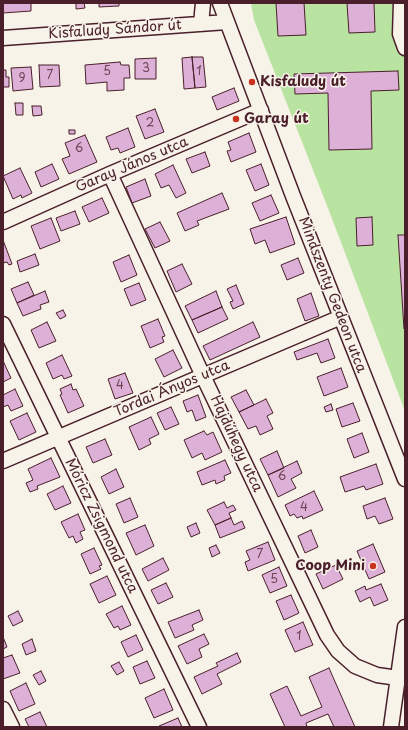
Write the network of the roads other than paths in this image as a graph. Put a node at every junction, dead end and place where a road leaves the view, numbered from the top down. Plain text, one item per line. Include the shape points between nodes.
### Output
1 (203, 3) edge
2 (220, 3) edge
3 (401, 3) edge
4 (227, 22) junction
5 (201, 24) junction
6 (3, 38) edge
7 (405, 48) edge
8 (261, 110) junction
9 (110, 174) junction
10 (3, 222) edge
11 (341, 318) junction
12 (3, 324) edge
13 (203, 376) junction
14 (58, 438) junction
15 (3, 461) edge
16 (405, 479) edge
17 (405, 627) edge
18 (401, 676) edge
19 (3, 709) edge
20 (12, 727) edge
21 (199, 727) edge
22 (391, 727) edge

1 - 5 street
2 - 4 street, Mindszenty Gedeon utca
3 - 7 street via 400,34
4 - 5 street, Kisfaludy Sándor út
4 - 8 street, Mindszenty Gedeon utca
5 - 6 street, Kisfaludy Sándor út
8 - 9 street, Garay János utca
8 - 11 street, Mindszenty Gedeon utca
9 - 10 street, Garay János utca
9 - 13 street, Hajdúhegy utca
11 - 13 street, Tordai Ányos utca
11 - 16 street, Mindszenty Gedeon utca
12 - 14 street, Móricz Zsigmond utca
13 - 14 street, Tordai Ányos utca
13 - 18 street, Hajdúhegy utca via 327,635 338,651 355,666 377,675
14 - 15 street, Tordai Ányos utca
14 - 21 street, Móricz Zsigmond utca
17 - 18 street
18 - 22 street
19 - 20 street

